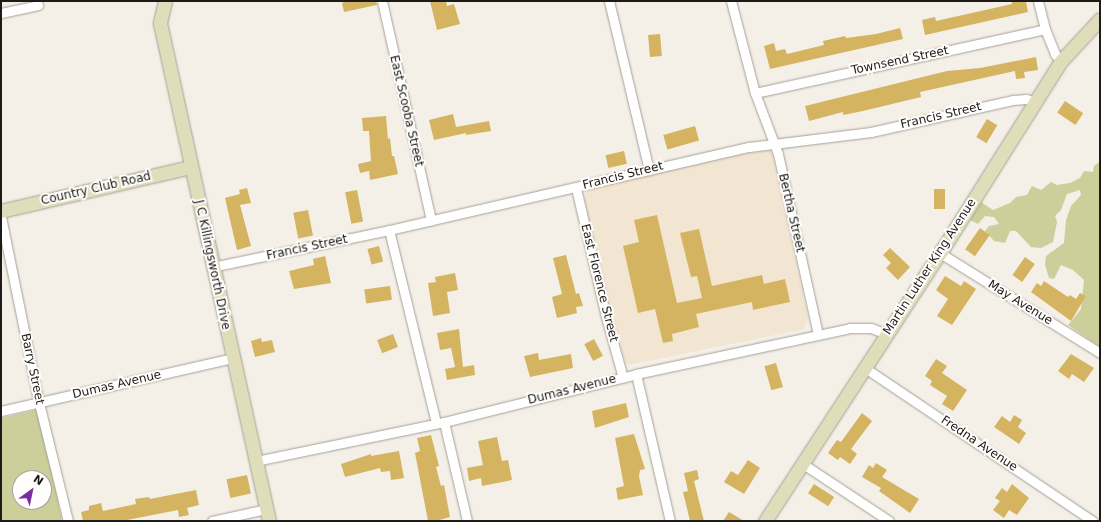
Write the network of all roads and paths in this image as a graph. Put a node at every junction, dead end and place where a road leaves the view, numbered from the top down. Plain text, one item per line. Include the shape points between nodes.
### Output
1 (382, 1) edge
2 (609, 1) edge
3 (731, 1) edge
4 (1038, 1) edge
5 (38, 5) dead end
6 (163, 5) edge
7 (1, 13) edge
8 (1100, 19) edge
9 (1045, 29) junction
10 (1061, 61) junction
11 (755, 93) junction
12 (1035, 102) junction
13 (774, 144) junction
14 (190, 168) junction
15 (649, 170) junction
16 (576, 188) junction
17 (1, 210) edge
18 (1, 217) edge
19 (431, 221) junction
20 (389, 230) junction
21 (940, 253) junction
22 (212, 267) junction
23 (818, 334) junction
24 (887, 334) junction
25 (1100, 353) edge
26 (232, 358) junction
27 (865, 368) junction
28 (636, 374) junction
29 (623, 378) junction
30 (39, 403) junction
31 (1, 411) edge
32 (440, 422) junction
33 (256, 461) junction
34 (803, 464) junction
35 (267, 515) edge
36 (68, 521) edge
37 (212, 521) edge
38 (467, 521) edge
39 (670, 521) edge
40 (765, 521) edge
41 (889, 521) edge
42 (1093, 521) edge

1 - 19 street, East Scooba Street
2 - 15 street
3 - 11 street, Bertha Street
4 - 9 street
5 - 7 street
6 - 14 street, J C Killingsworth Drive via 160,23
8 - 10 street, Martin Luther King Avenue
9 - 10 street
9 - 11 street, Townsend Street
10 - 12 street, Martin Luther King Avenue
11 - 13 street, Bertha Street
12 - 13 street, Francis Street via 1026,99 1013,100 871,132
12 - 21 street, Martin Luther King Avenue
13 - 15 street, Francis Street
13 - 23 street, Bertha Street
14 - 17 street, Country Club Road
14 - 22 street, J C Killingsworth Drive
15 - 16 street, Francis Street
16 - 19 street, Francis Street
16 - 29 street, East Florence Street
18 - 30 street, Barry Street
19 - 20 street, Francis Street
20 - 22 street, Francis Street
20 - 32 street
21 - 24 street, Martin Luther King Avenue
21 - 25 street, May Avenue
22 - 26 street, J C Killingsworth Drive
23 - 24 street, Dumas Avenue via 860,326
23 - 28 street, Dumas Avenue
24 - 27 street, Martin Luther King Avenue
26 - 30 street, Dumas Avenue
26 - 33 street, J C Killingsworth Drive
27 - 34 street, Martin Luther King Avenue
27 - 42 street, Fredna Avenue
28 - 29 street, Dumas Avenue
28 - 39 street
29 - 32 street, Dumas Avenue
30 - 31 street, Dumas Avenue
30 - 36 street, Barry Street
32 - 33 street, Dumas Avenue
32 - 38 street
33 - 35 street, J C Killingsworth Drive
34 - 40 street, Martin Luther King Avenue
34 - 41 street
35 - 37 street

